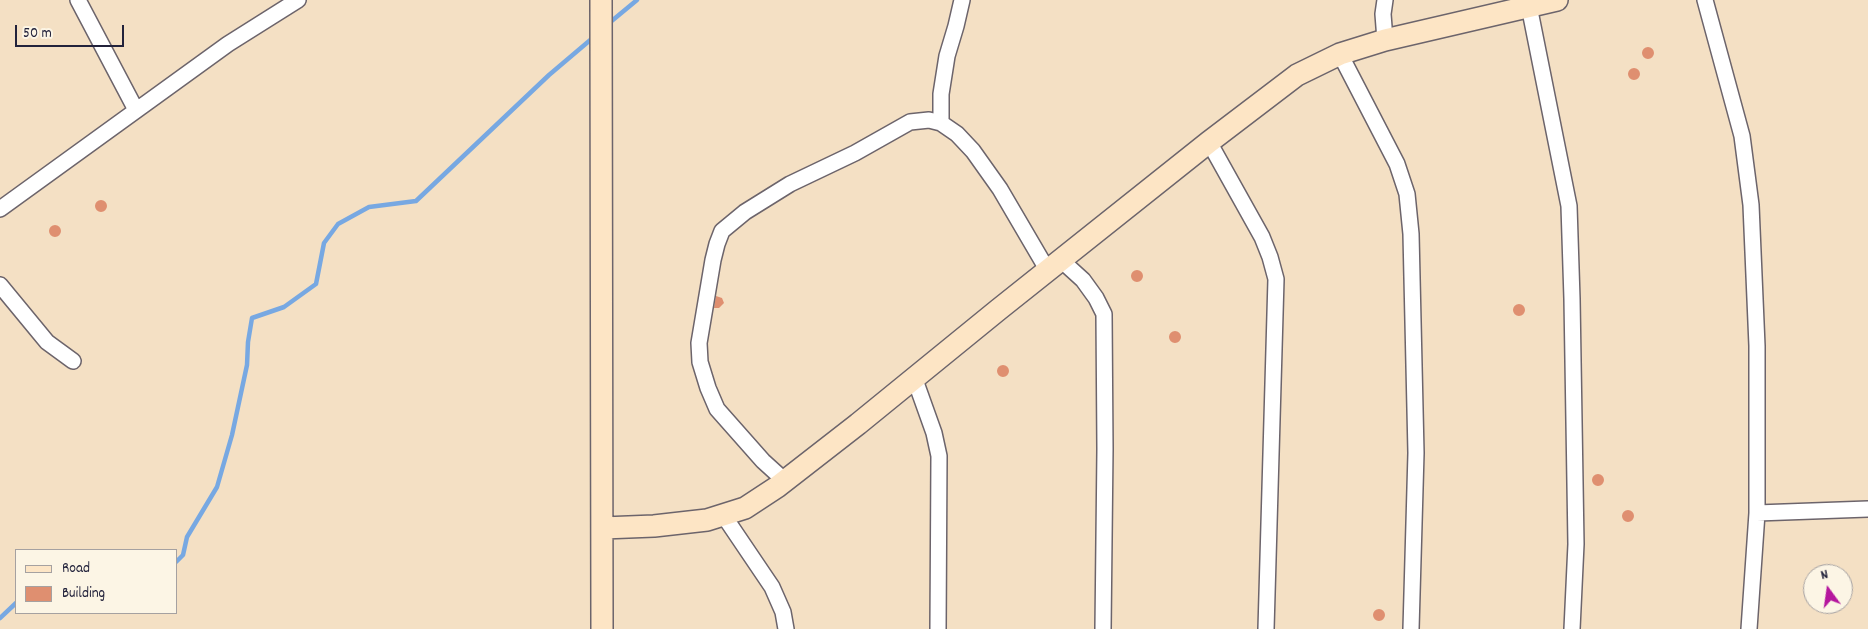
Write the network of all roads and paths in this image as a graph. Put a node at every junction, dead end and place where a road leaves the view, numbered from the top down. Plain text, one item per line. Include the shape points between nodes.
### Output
1 (78, 0) edge
2 (298, 0) edge
3 (962, 0) edge
4 (1385, 0) edge
5 (1557, 0) edge
6 (1704, 0) edge
7 (601, 4) edge
8 (1529, 6) junction
9 (1385, 40) junction
10 (1340, 54) junction
11 (136, 110) junction
12 (941, 123) junction
13 (1209, 142) junction
14 (32, 187) junction
15 (0, 195) edge
16 (0, 209) edge
17 (1055, 266) junction
18 (0, 285) edge
19 (74, 361) dead end
20 (914, 377) junction
21 (784, 481) junction
22 (1868, 509) edge
23 (1757, 513) junction
24 (724, 516) junction
25 (603, 528) junction
26 (602, 629) edge
27 (786, 629) edge
28 (938, 629) edge
29 (1103, 629) edge
30 (1266, 629) edge
31 (1411, 629) edge
32 (1572, 629) edge
33 (1749, 629) edge

1 - 11 street
2 - 11 street via 228,44
3 - 12 street via 947,56 941,94
4 - 9 street
5 - 8 street
6 - 23 street via 1742,136 1750,205 1757,346
7 - 25 street
8 - 9 street
8 - 32 street via 1568,206 1576,544
9 - 10 street
10 - 13 street via 1297,75
10 - 31 street via 1397,164 1407,194 1411,234 1416,453
11 - 14 street
12 - 17 street via 973,151
12 - 21 street via 929,120 910,122 790,184 744,212 722,231 713,260 699,343 700,362 717,409
13 - 17 street
13 - 30 street via 1262,237 1276,279
14 - 15 street
14 - 16 street
17 - 20 street
17 - 29 street via 1083,280 1104,314
18 - 19 street via 47,342
20 - 21 street
20 - 28 street via 939,456
21 - 24 street via 745,508
22 - 23 street
23 - 33 street
24 - 25 street via 654,526
24 - 27 street via 772,587 783,612
25 - 26 street

